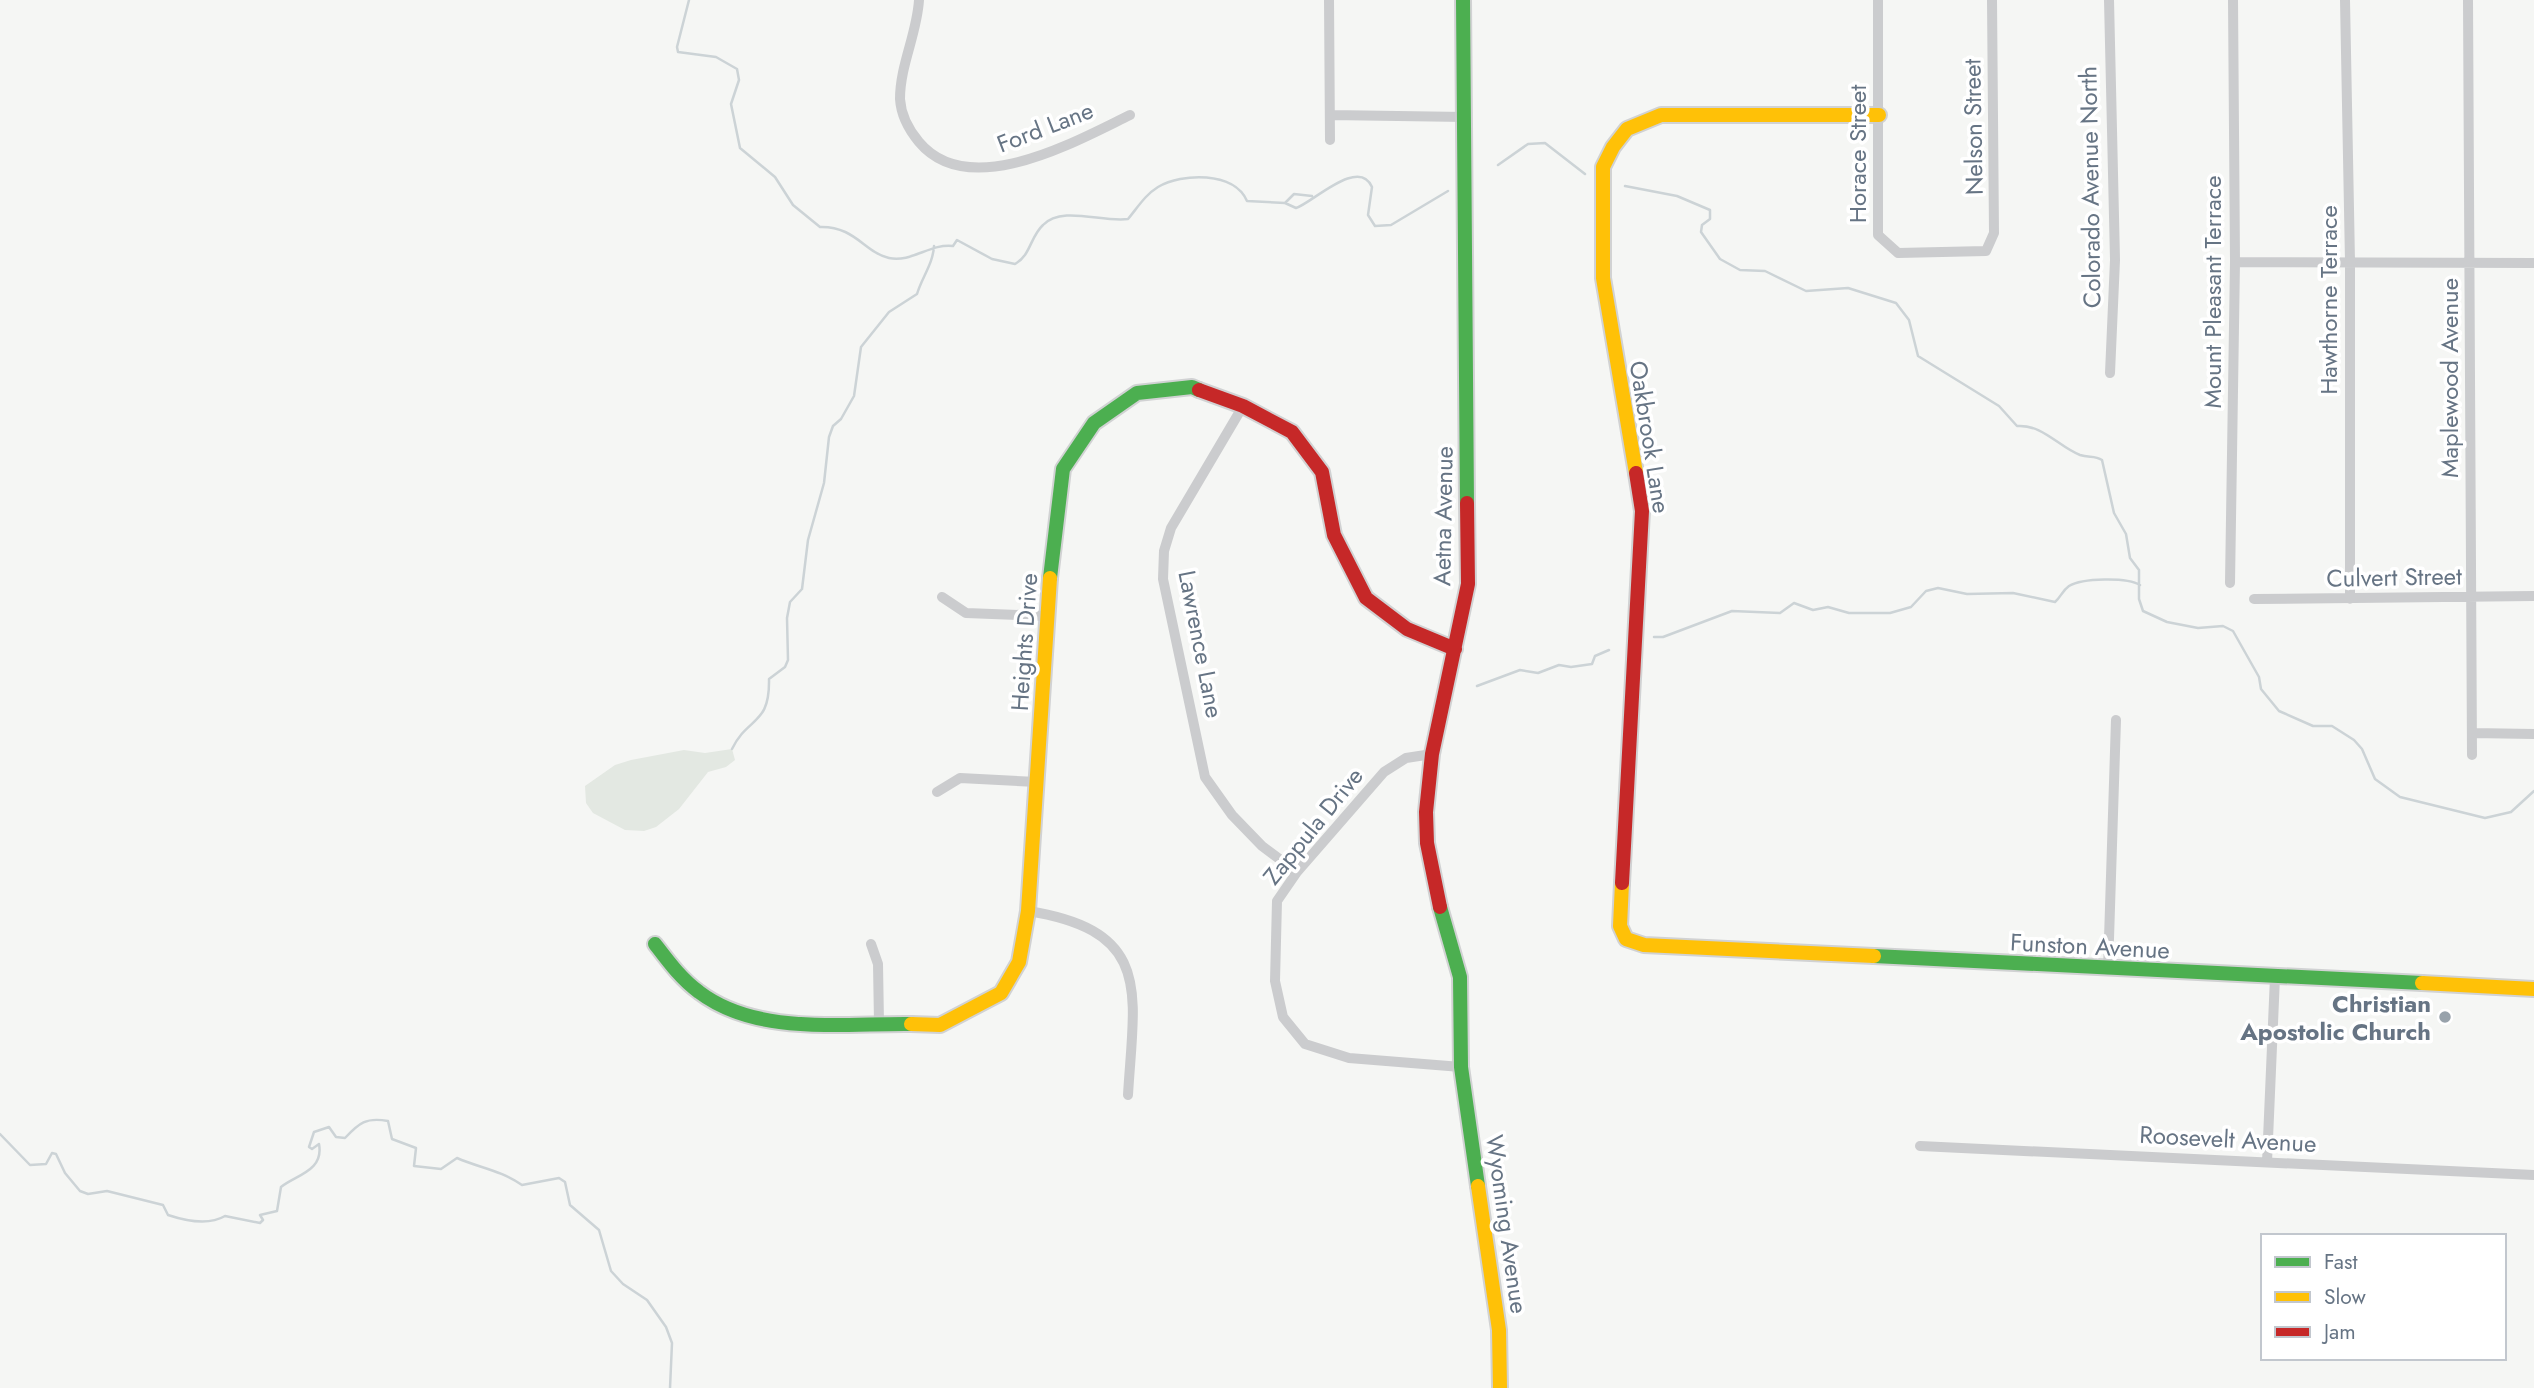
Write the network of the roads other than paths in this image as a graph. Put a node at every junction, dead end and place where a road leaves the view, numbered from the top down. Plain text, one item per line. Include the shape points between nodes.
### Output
1 (919, 0) edge
2 (1329, 0) edge
3 (1463, 0) edge
4 (1878, 0) edge
5 (1992, 0) edge
6 (2109, 0) edge
7 (2233, 0) edge
8 (2345, 0) edge
9 (2468, 0) edge
10 (1130, 114) dead end
11 (1330, 115) junction
12 (1879, 115) junction
13 (1465, 117) junction
14 (1330, 140) dead end
15 (1986, 251) joint
16 (2350, 261) junction
17 (2235, 262) junction
18 (2470, 262) junction
19 (2534, 263) edge
20 (2110, 373) dead end
21 (1243, 405) junction
22 (2230, 583) dead end
23 (2534, 596) edge
24 (942, 597) dead end
25 (2472, 597) junction
26 (2253, 599) dead end
27 (2350, 599) junction
28 (1046, 617) junction
29 (1455, 649) junction
30 (2116, 720) dead end
31 (2472, 733) junction
32 (2534, 734) edge
33 (1432, 754) junction
34 (2472, 755) dead end
35 (1037, 782) junction
36 (937, 792) dead end
37 (1297, 872) junction
38 (1028, 911) junction
39 (655, 944) dead end
40 (871, 944) dead end
41 (1644, 945) joint
42 (2108, 970) junction
43 (2275, 977) junction
44 (2534, 989) edge
45 (878, 1022) junction
46 (1461, 1067) junction
47 (1128, 1095) dead end
48 (1920, 1146) dead end
49 (2267, 1161) junction
50 (2534, 1175) edge
51 (1500, 1388) edge

1 - 10 street, Ford Lane via 900,102 912,133 943,162 961,168 995,168 1084,137
2 - 11 street
3 - 13 street, Aetna Avenue
4 - 12 street, Horace Street
5 - 15 street, Nelson Street via 1994,233
6 - 20 street, Colorado Avenue North via 2115,260
7 - 17 street, Mount Pleasant Terrace
8 - 16 street, Hawthorne Terrace
9 - 18 street, Maplewood Avenue
11 - 13 street
11 - 14 street
12 - 15 street, Horace Street via 1878,234 1898,253
12 - 41 street, Oakbrook Lane via 1661,115 1627,129 1603,167 1603,278 1642,511 1620,926 1626,939
13 - 29 street, Aetna Avenue via 1468,584
16 - 17 street
16 - 18 street
16 - 27 street, Hawthorne Terrace
17 - 22 street, Mount Pleasant Terrace
18 - 19 street
18 - 25 street, Maplewood Avenue
21 - 28 street, Heights Drive via 1192,387 1137,393 1094,423 1063,469
21 - 29 street, Heights Drive via 1292,432 1322,472 1334,535 1367,598 1407,629
21 - 37 street, Lawrence Lane via 1171,528 1163,579 1205,776 1262,846
23 - 25 street, Culvert Street
24 - 28 street via 966,612
25 - 27 street, Culvert Street
25 - 31 street, Maplewood Avenue
26 - 27 street, Culvert Street
28 - 35 street, Heights Drive
29 - 33 street, Aetna Avenue
30 - 42 street
31 - 32 street
31 - 34 street, Maplewood Avenue
33 - 37 street, Zappula Drive via 1406,758 1384,772
33 - 46 street, Aetna Avenue via 1427,843 1442,920 1460,977
35 - 36 street via 960,778
35 - 38 street, Heights Drive
37 - 46 street, Zappula Drive via 1276,901 1275,981 1283,1017 1305,1044 1349,1058
38 - 45 street, Heights Drive via 1019,962 1001,993 940,1025
38 - 47 street via 1065,917 1108,939 1128,971 1134,993
39 - 45 street, Heights Drive via 701,993 739,1013 778,1022
40 - 45 street via 878,964
41 - 42 street, Funston Avenue
42 - 43 street, Funston Avenue
43 - 44 street, Funston Avenue
43 - 49 street
46 - 51 street, Wyoming Avenue via 1499,1330
48 - 49 street, Roosevelt Avenue
49 - 50 street, Roosevelt Avenue

